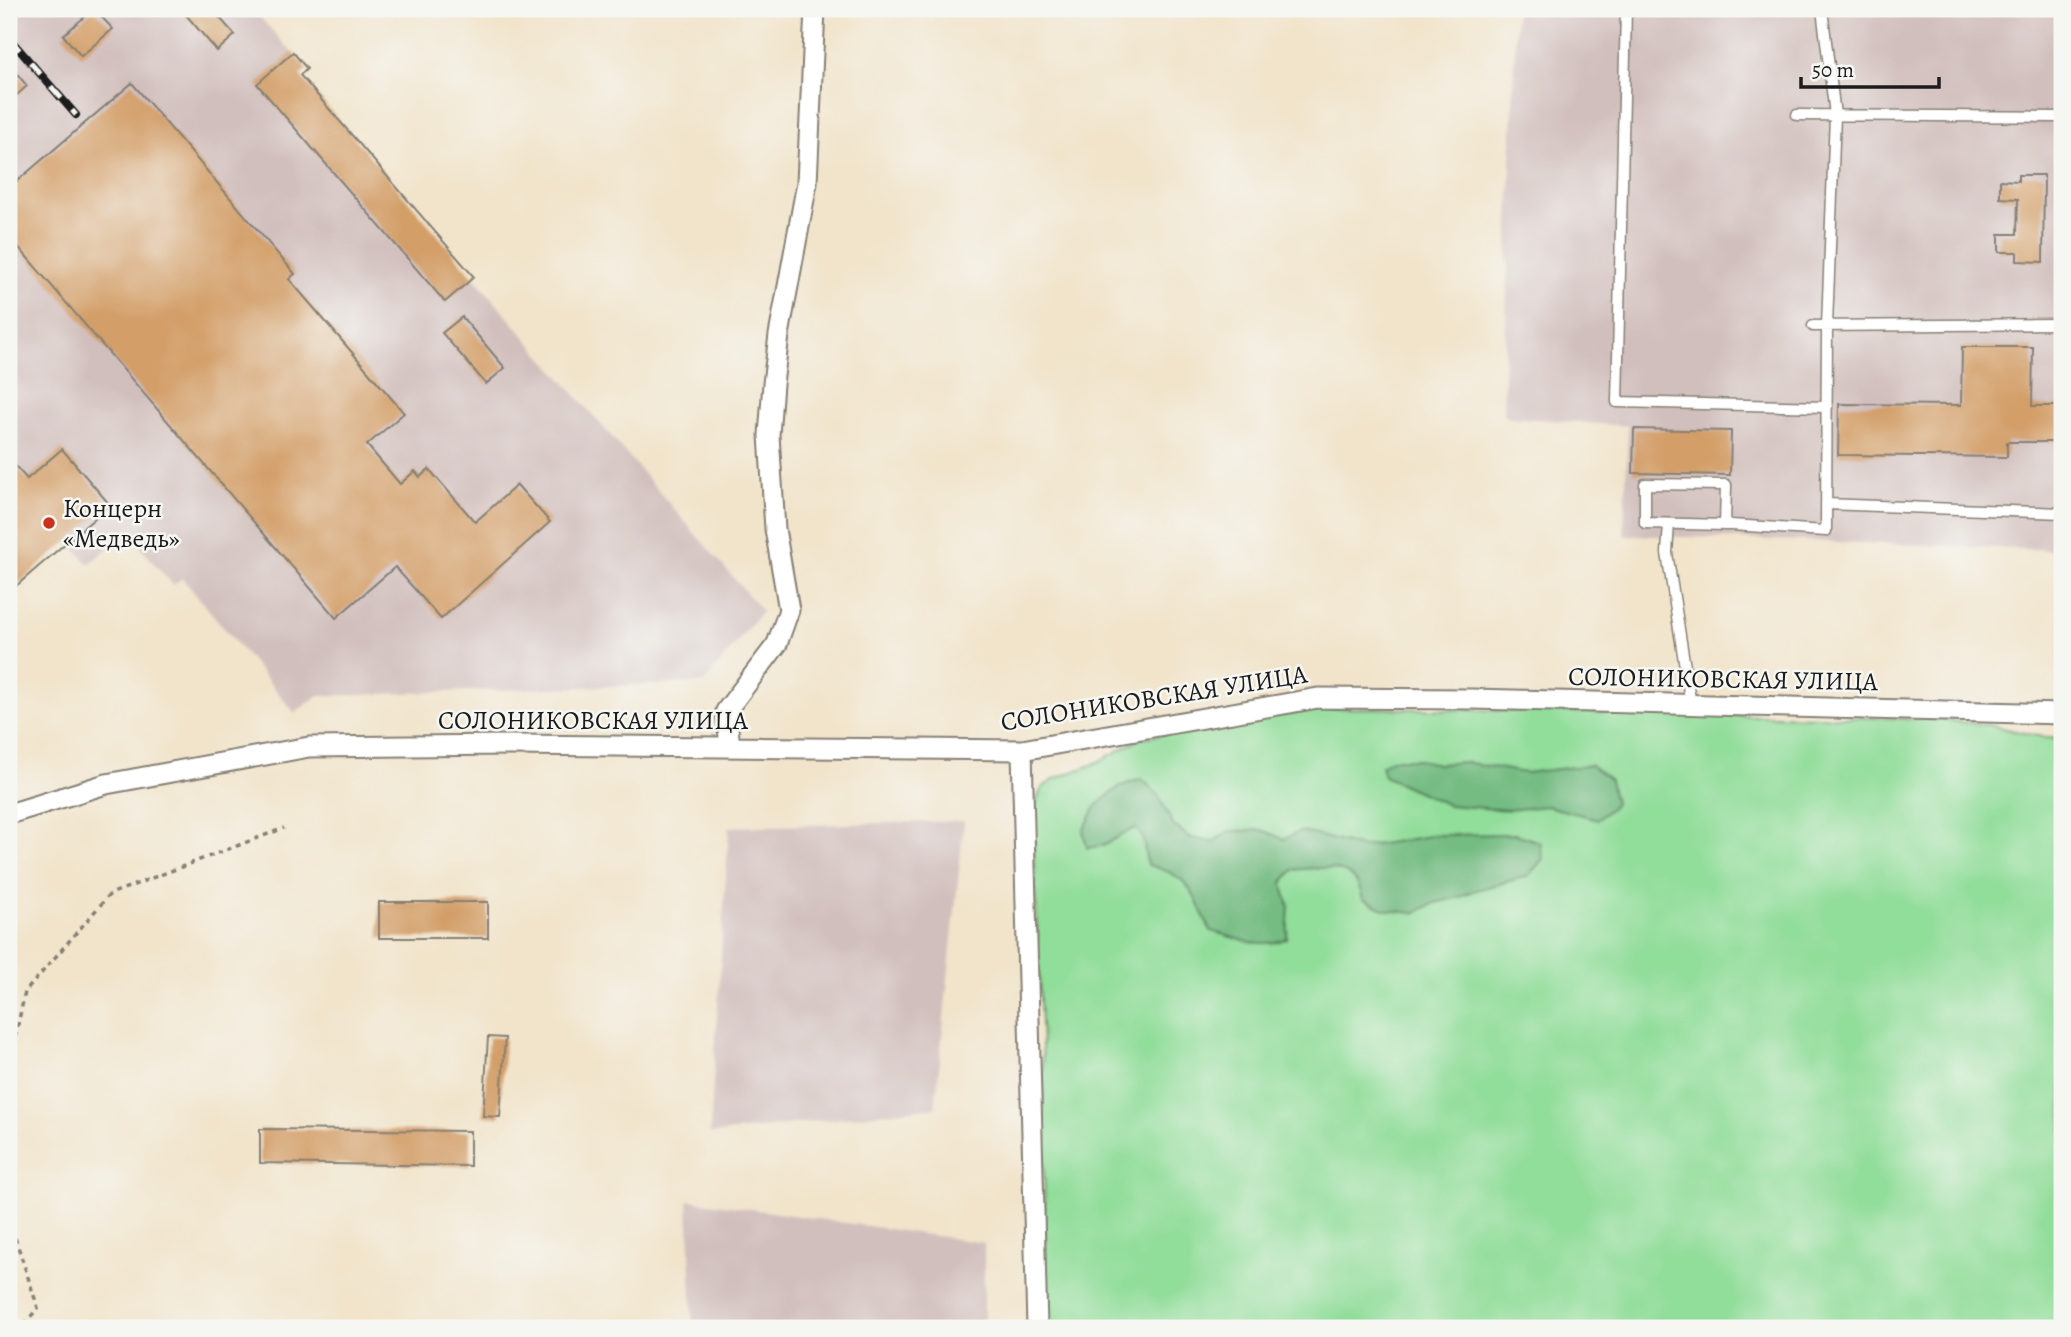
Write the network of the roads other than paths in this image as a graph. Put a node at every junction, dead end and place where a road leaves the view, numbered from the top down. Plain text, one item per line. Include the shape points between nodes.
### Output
1 (815, 9) edge
2 (1626, 9) edge
3 (1822, 9) edge
4 (1797, 115) dead end
5 (1835, 115) junction
6 (2062, 117) edge
7 (2062, 324) edge
8 (1813, 326) dead end
9 (1827, 326) junction
10 (1826, 407) junction
11 (1826, 505) junction
12 (2062, 513) edge
13 (1669, 524) junction
14 (1725, 525) junction
15 (1691, 705) junction
16 (2062, 713) edge
17 (730, 746) junction
18 (1022, 750) junction
19 (9, 814) edge
20 (1037, 1328) edge

1 - 17 street via 807,183 779,335 769,435 775,529 789,610 777,644 726,711
2 - 10 lane via 1617,402
3 - 5 lane
4 - 5 lane
5 - 6 lane
5 - 9 lane
7 - 9 lane
8 - 9 lane
9 - 10 lane
10 - 11 lane
11 - 12 lane
11 - 14 lane via 1826,531
13 - 14 lane
13 - 14 lane via 1645,523 1645,484 1726,485
13 - 15 lane via 1667,553
15 - 16 street, СОЛОНИКОВСКАЯ УЛИЦА
15 - 18 street, СОЛОНИКОВСКАЯ УЛИЦА via 1318,698
17 - 18 street, СОЛОНИКОВСКАЯ УЛИЦА
17 - 19 street, СОЛОНИКОВСКАЯ УЛИЦА via 309,747 106,783
18 - 20 street

